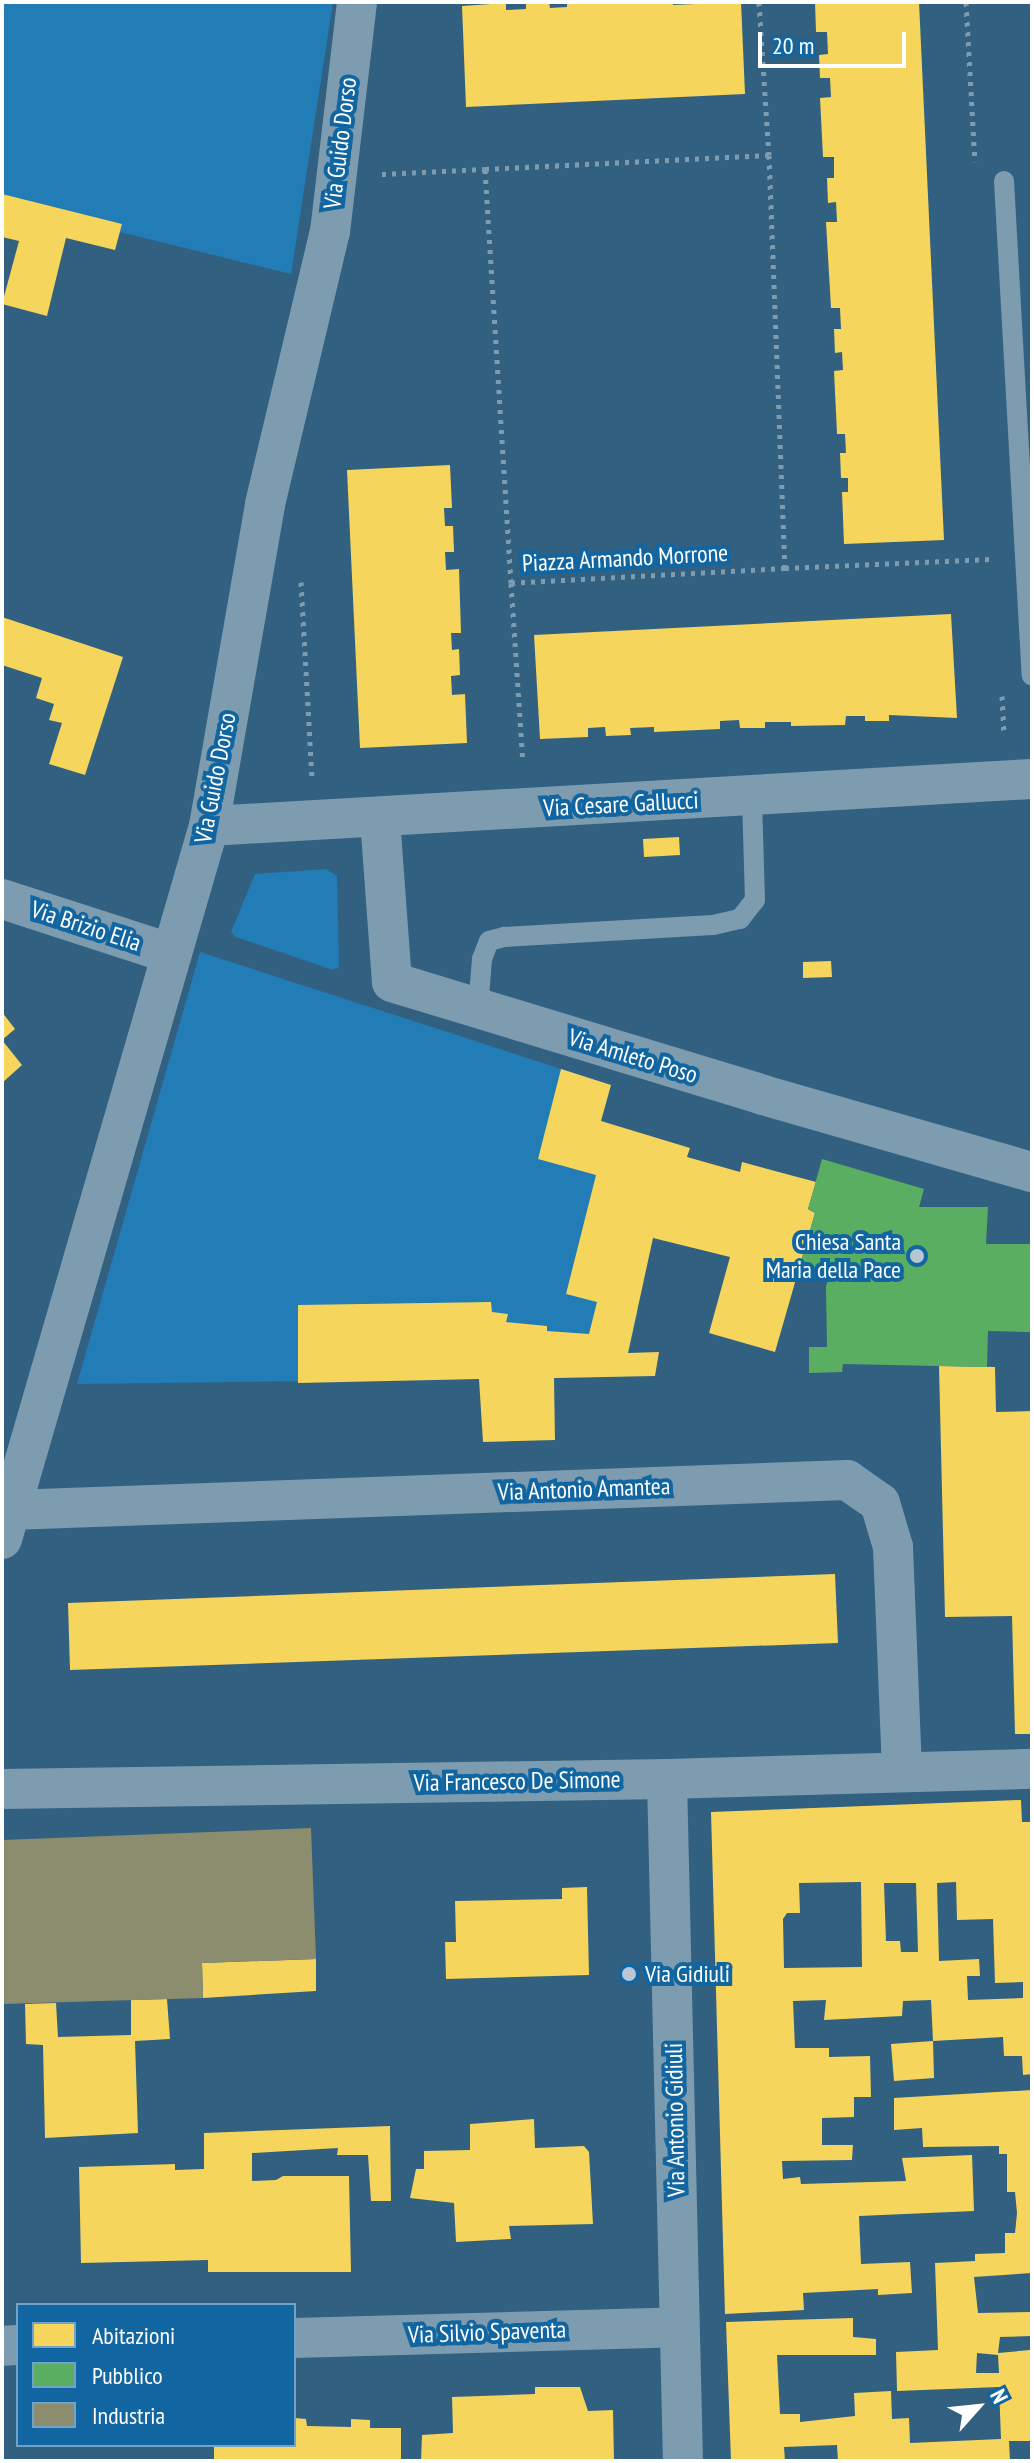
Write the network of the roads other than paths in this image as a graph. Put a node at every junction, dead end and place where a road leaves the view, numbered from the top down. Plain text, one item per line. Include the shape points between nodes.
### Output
1 (357, 2) edge
2 (1004, 181) dead end
3 (1032, 675) edge
4 (1032, 779) edge
5 (752, 796) junction
6 (380, 819) junction
7 (209, 826) junction
8 (2, 899) edge
9 (169, 953) junction
10 (478, 1009) junction
11 (1032, 1172) edge
12 (6, 1524) edge
13 (1032, 1769) edge
14 (902, 1772) junction
15 (667, 1779) junction
16 (2, 1789) edge
17 (679, 2327) junction
18 (296, 2338) edge
19 (683, 2461) edge

1 - 7 street, Via Guido Dorso via 330,232 265,504
2 - 3 lane
4 - 5 street, Via Cesare Gallucci
5 - 6 street, Via Cesare Gallucci
5 - 10 lane via 755,900 740,919 489,941 482,959
6 - 7 street, Via Cesare Gallucci
6 - 10 street, Via Amleto Poso via 392,982
7 - 9 street, Via Guido Dorso
8 - 9 street, Via Brizio Elia
9 - 12 street, Via Guido Dorso
10 - 11 street, Via Amleto Poso
12 - 14 street, Via Antonio Amantea via 847,1480 880,1503 893,1547
13 - 14 street, Via Francesco De Simone
14 - 15 street, Via Francesco De Simone
15 - 16 street, Via Francesco De Simone
15 - 17 street, Via Antonio Gidiuli
17 - 18 street, Via Silvio Spaventa
17 - 19 street, Via Antonio Gidiuli

